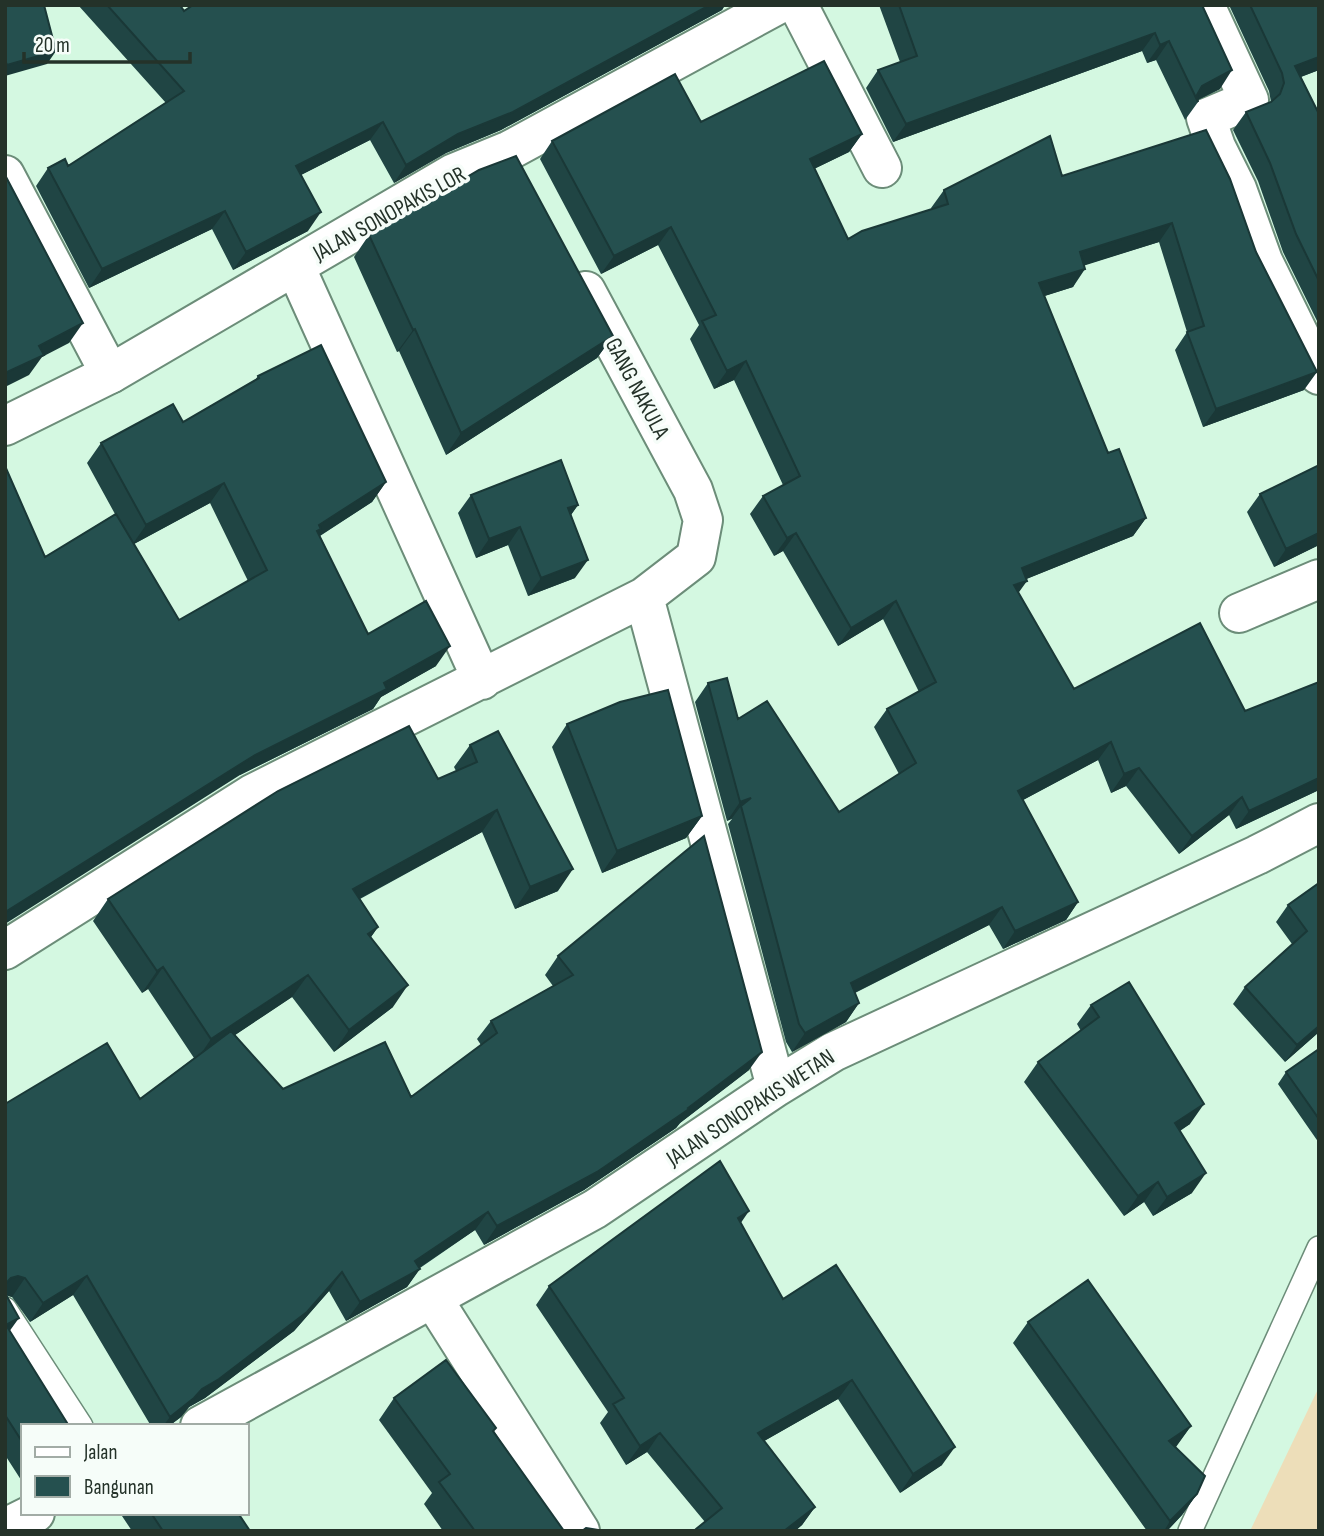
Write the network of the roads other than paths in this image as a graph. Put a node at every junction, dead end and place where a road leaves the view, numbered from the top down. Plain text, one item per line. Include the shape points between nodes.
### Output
1 (777, 5) edge
2 (798, 5) edge
3 (1205, 5) edge
4 (882, 168) dead end
5 (5, 175) edge
6 (569, 259) edge
7 (295, 266) junction
8 (110, 374) junction
9 (1319, 375) edge
10 (5, 426) edge
11 (1319, 579) edge
12 (644, 597) junction
13 (1239, 614) dead end
14 (482, 680) junction
15 (1319, 823) edge
16 (5, 950) edge
17 (776, 1087) junction
18 (1319, 1248) edge
19 (433, 1300) junction
20 (5, 1309) edge
21 (79, 1424) edge
22 (204, 1424) edge
23 (30, 1515) edge
24 (5, 1528) edge
25 (580, 1531) edge
26 (1190, 1531) edge

1 - 7 street, JALAN SONOPAKIS LOR via 517,162 454,173
2 - 4 street
3 - 9 street via 1249,100 1206,118 1264,261
5 - 8 street
6 - 12 street, GANG NAKULA via 692,490 703,520 696,557
7 - 8 street, JALAN SONOPAKIS LOR
7 - 14 street
8 - 10 street, JALAN SONOPAKIS LOR
11 - 13 street
12 - 14 street
12 - 17 street
14 - 16 street via 252,794
15 - 17 street, JALAN SONOPAKIS WETAN via 833,1052
17 - 19 street, JALAN SONOPAKIS WETAN via 595,1209
18 - 26 lane
19 - 22 street, JALAN SONOPAKIS WETAN
19 - 25 street
20 - 21 lane
23 - 24 street

